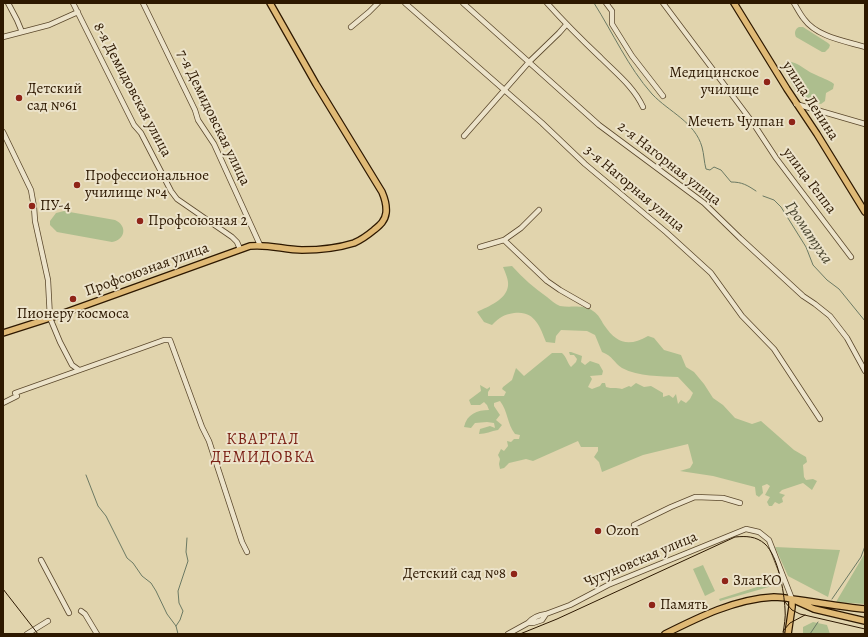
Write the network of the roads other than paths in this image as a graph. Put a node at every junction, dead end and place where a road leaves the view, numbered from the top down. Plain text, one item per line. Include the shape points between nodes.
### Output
1 (8, 3) edge
2 (73, 3) edge
3 (143, 3) edge
4 (270, 3) edge
5 (378, 3) edge
6 (405, 3) edge
7 (463, 3) edge
8 (547, 3) edge
9 (606, 3) edge
10 (663, 3) edge
11 (734, 3) edge
12 (794, 3) edge
13 (78, 12) junction
14 (566, 25) junction
15 (351, 27) dead end
16 (22, 32) junction
17 (3, 37) edge
18 (865, 47) edge
19 (529, 62) junction
20 (505, 90) junction
21 (663, 96) dead end
22 (796, 104) junction
23 (643, 107) dead end
24 (865, 124) edge
25 (3, 132) edge
26 (464, 136) dead end
27 (539, 210) dead end
28 (865, 212) edge
29 (504, 240) junction
30 (260, 245) junction
31 (480, 247) dead end
32 (240, 249) junction
33 (851, 257) dead end
34 (588, 306) dead end
35 (50, 318) junction
36 (3, 332) edge
37 (79, 370) junction
38 (865, 371) edge
39 (3, 403) edge
40 (820, 419) dead end
41 (740, 502) dead end
42 (634, 525) dead end
43 (247, 552) dead end
44 (41, 560) dead end
45 (792, 599) junction
46 (865, 609) edge
47 (81, 612) dead end
48 (69, 613) dead end
49 (48, 621) dead end
50 (865, 621) edge
51 (27, 634) edge
52 (97, 634) edge
53 (508, 634) edge
54 (664, 634) edge
55 (788, 634) edge

1 - 16 street
2 - 13 street, 8-я Демидовская улица
3 - 30 street, 7-я Демидовская улица via 198,120 214,144
4 - 30 main road, Профсоюзная улица via 377,184 387,208 383,222 354,243 302,250
5 - 15 street
6 - 20 street, 3-я Нагорная улица
7 - 19 street, 2-я Нагорная улица
8 - 14 street
9 - 21 street via 612,11 612,24 632,56
10 - 33 street, улица Геппа
11 - 22 main road, улица Ленина
12 - 18 street via 811,27 832,37
13 - 16 street via 49,25
13 - 32 street, 8-я Демидовская улица via 134,125 141,133 171,191 181,203 237,242
14 - 19 street via 560,34
14 - 23 street via 629,86
16 - 17 street
19 - 20 street
19 - 38 street, 2-я Нагорная улица via 599,125 704,203 803,296 830,316 847,338
20 - 26 street
20 - 40 street, 3-я Нагорная улица via 585,164 711,273 742,316 774,349
22 - 24 street
22 - 28 main road, улица Ленина
25 - 35 street via 31,190 48,280
27 - 29 street
29 - 31 street
29 - 34 street via 547,281
30 - 32 main road, Профсоюзная улица
32 - 35 main road, Профсоюзная улица
35 - 36 main road, Профсоюзная улица
35 - 37 street via 72,365
37 - 39 street via 16,395
37 - 43 street via 170,340 209,441
41 - 42 street via 723,498 695,497
44 - 48 street
45 - 46 main road
45 - 50 main road via 814,609
45 - 53 street, Чугуновская улица via 769,540 759,532 746,529 608,585 570,605 546,614 542,620 528,623
45 - 54 main road via 775,597 730,605
45 - 55 main road
47 - 52 street via 85,614
49 - 51 street

